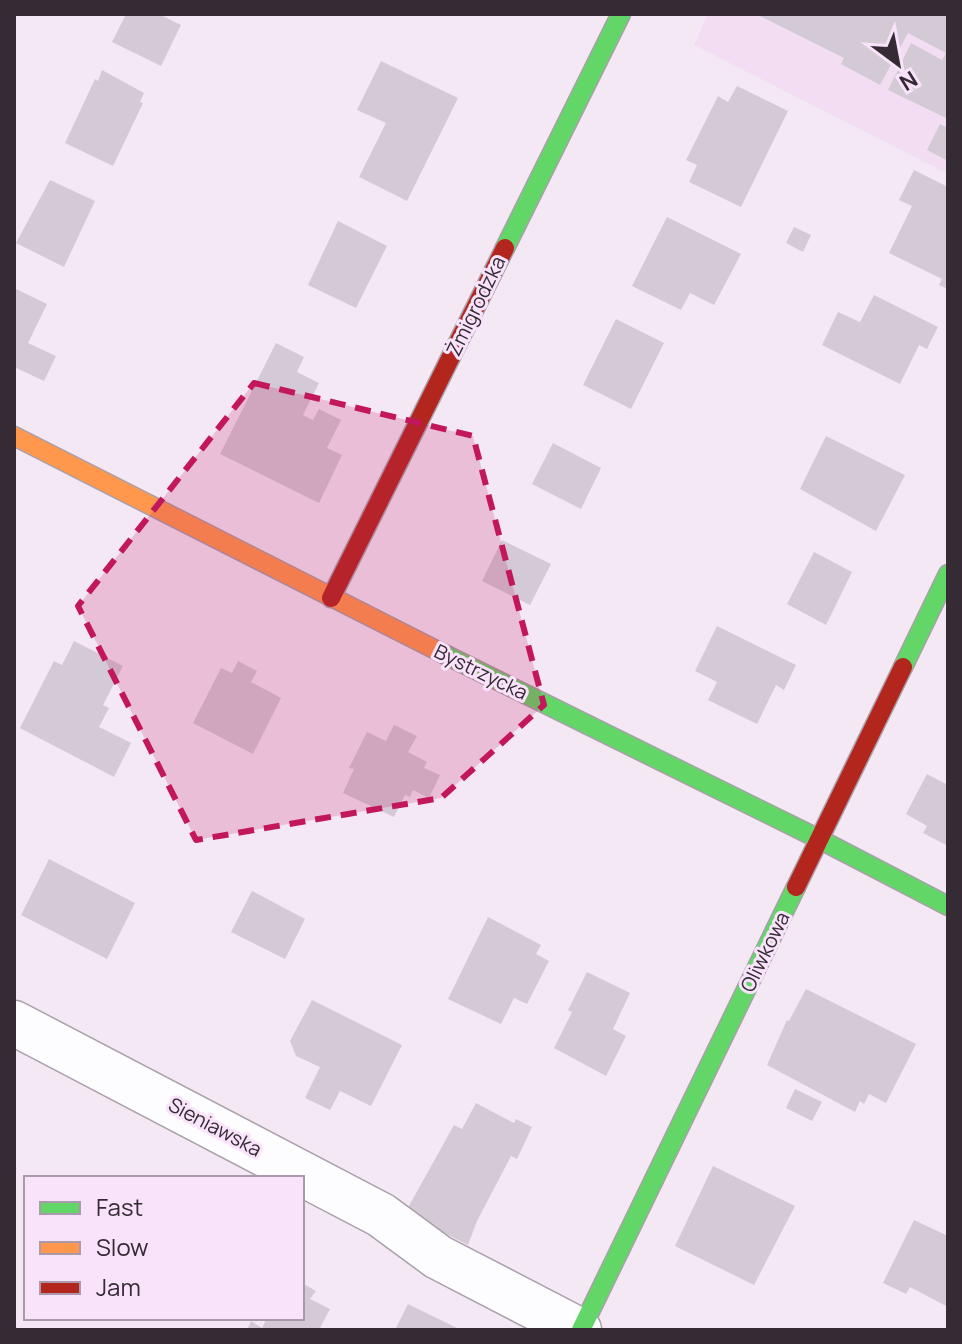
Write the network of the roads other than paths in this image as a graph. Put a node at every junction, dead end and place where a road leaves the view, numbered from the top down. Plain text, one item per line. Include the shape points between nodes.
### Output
1 (621, 14) edge
2 (14, 436) edge
3 (948, 574) edge
4 (331, 598) junction
5 (819, 839) junction
6 (948, 906) edge
7 (14, 1023) edge
8 (580, 1330) edge

1 - 4 street, Żmigrodzka
2 - 4 street, Bystrzycka
3 - 5 street, Oliwkowa
4 - 5 street, Bystrzycka
5 - 6 street, Bystrzycka
5 - 8 street, Oliwkowa
7 - 8 street, Sieniawska via 381,1215 438,1257

